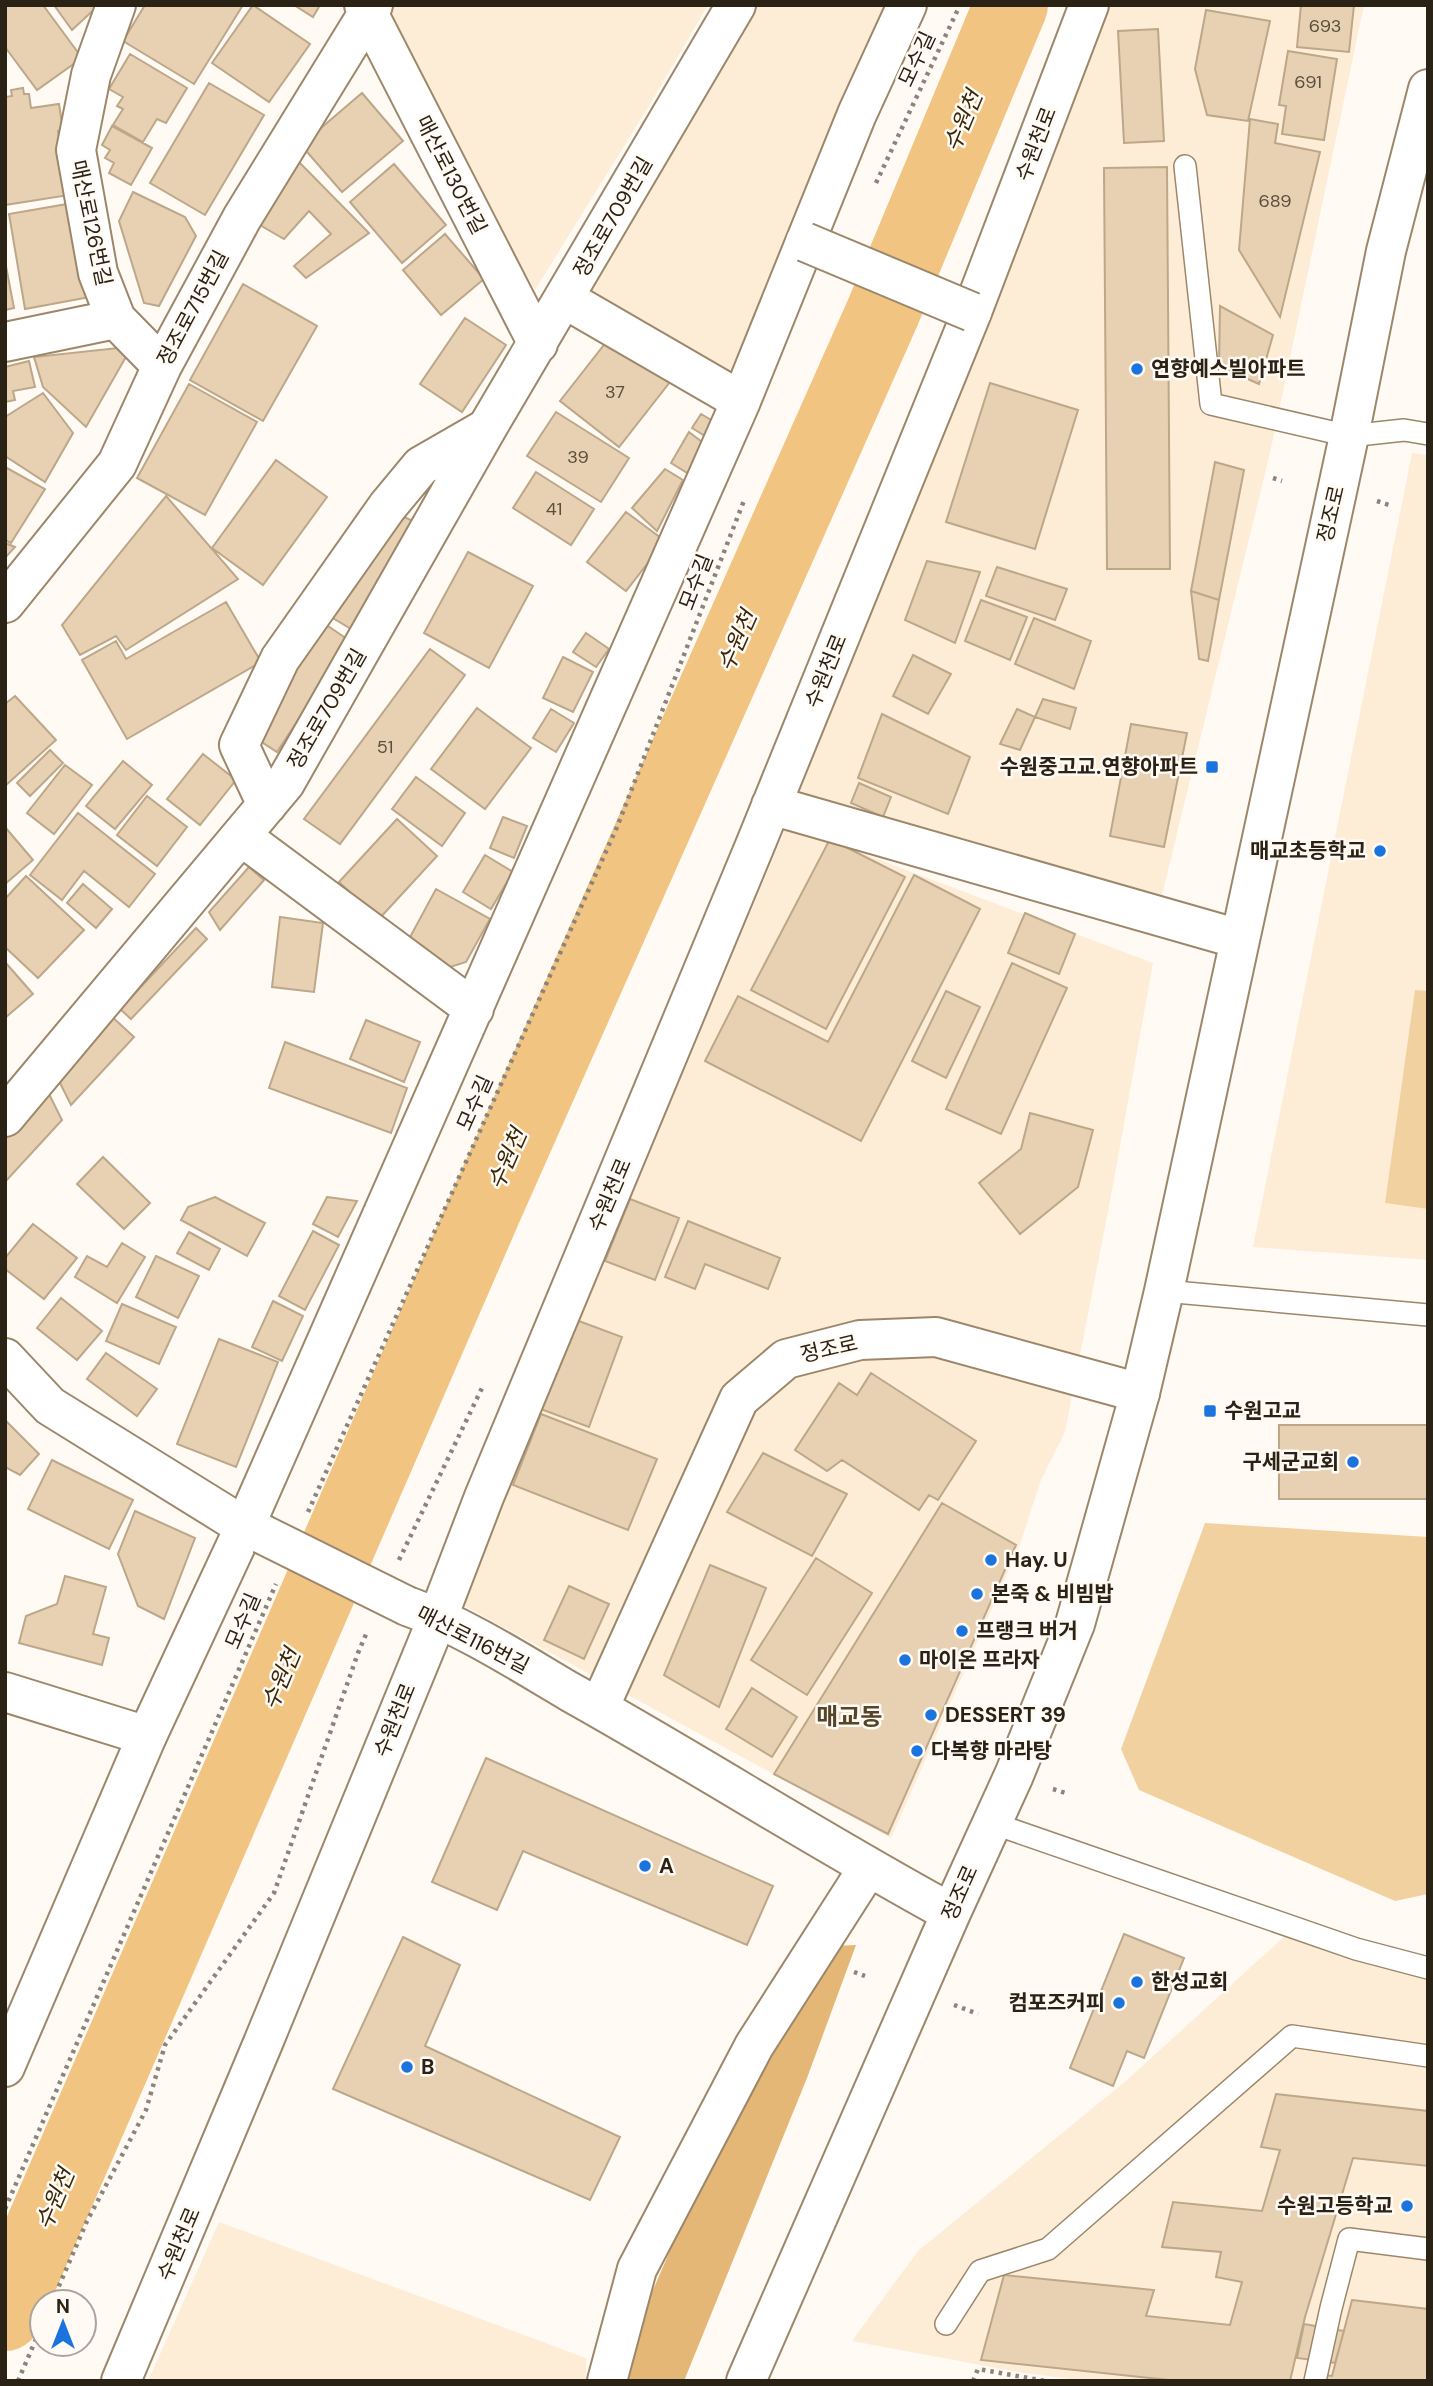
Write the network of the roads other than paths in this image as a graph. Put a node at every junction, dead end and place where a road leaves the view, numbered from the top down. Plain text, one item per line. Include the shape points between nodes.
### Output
1 (116, 5) edge
2 (736, 5) edge
3 (907, 5) edge
4 (1090, 5) edge
5 (368, 9) edge
6 (1428, 89) edge
7 (1185, 166) dead end
8 (805, 242) junction
9 (565, 299) junction
10 (972, 312) junction
11 (116, 319) junction
12 (5, 342) edge
13 (538, 344) junction
14 (162, 366) junction
15 (741, 401) junction
16 (487, 428) junction
17 (1428, 434) edge
18 (1349, 436) junction
19 (5, 603) edge
20 (267, 805) junction
21 (771, 805) junction
22 (241, 836) junction
23 (1239, 939) junction
24 (474, 1009) junction
25 (5, 1117) edge
26 (1164, 1291) junction
27 (1428, 1315) edge
28 (5, 1357) edge
29 (1140, 1394) junction
30 (253, 1530) junction
31 (423, 1611) junction
32 (5, 1692) edge
33 (599, 1708) junction
34 (148, 1736) junction
35 (992, 1823) junction
36 (868, 1868) junction
37 (951, 1913) junction
38 (1428, 1968) edge
39 (1428, 2056) edge
40 (5, 2067) edge
41 (1428, 2249) edge
42 (946, 2324) dead end
43 (121, 2381) edge
44 (607, 2381) edge
45 (746, 2381) edge
46 (1315, 2381) edge

1 - 11 street, 매산로126번길 via 91,75 76,150 98,273
2 - 9 street, 정조로709번길
3 - 8 street
4 - 10 street, 수원천로
5 - 13 street, 매산로130번길
5 - 14 street, 정조로715번길 via 242,218
6 - 18 street, 정조로 via 1386,251
7 - 18 lane via 1211,404
8 - 10 street, bridge
8 - 15 street
9 - 13 street, 정조로709번길
9 - 15 street
10 - 21 street, 수원천로
11 - 12 street
11 - 14 street
13 - 16 street, 정조로709번길
14 - 19 street, 정조로715번길 via 117,464
15 - 24 street
16 - 20 street, 정조로709번길 via 285,783
16 - 20 street, 정조로709번길 via 421,466 281,659 239,745
17 - 18 lane via 1404,430
18 - 23 street, 정조로
20 - 22 street, 정조로709번길
21 - 23 street
21 - 31 street, 수원천로 via 489,1484
22 - 24 street
22 - 25 street, 정조로709번길
23 - 26 street, 정조로
24 - 30 street
26 - 27 lane
26 - 29 street, 정조로
28 - 30 street, 매산로116번길 via 50,1406
29 - 33 street, 정조로 via 936,1337 860,1340 786,1359 739,1399
29 - 35 street, 정조로 via 1075,1624
30 - 31 street, 매산로116번길, bridge
30 - 34 street
31 - 33 street, 매산로116번길
31 - 43 street, 수원천로 via 263,2043
32 - 34 street
33 - 36 street, 매산로116번길
34 - 40 street
35 - 37 street, 정조로
35 - 38 lane via 1356,1949
36 - 37 street, 매산로116번길
36 - 44 street via 754,2046 637,2269
37 - 45 street, 정조로
39 - 42 lane via 1292,2036 1048,2249 980,2271
41 - 46 lane via 1349,2239

